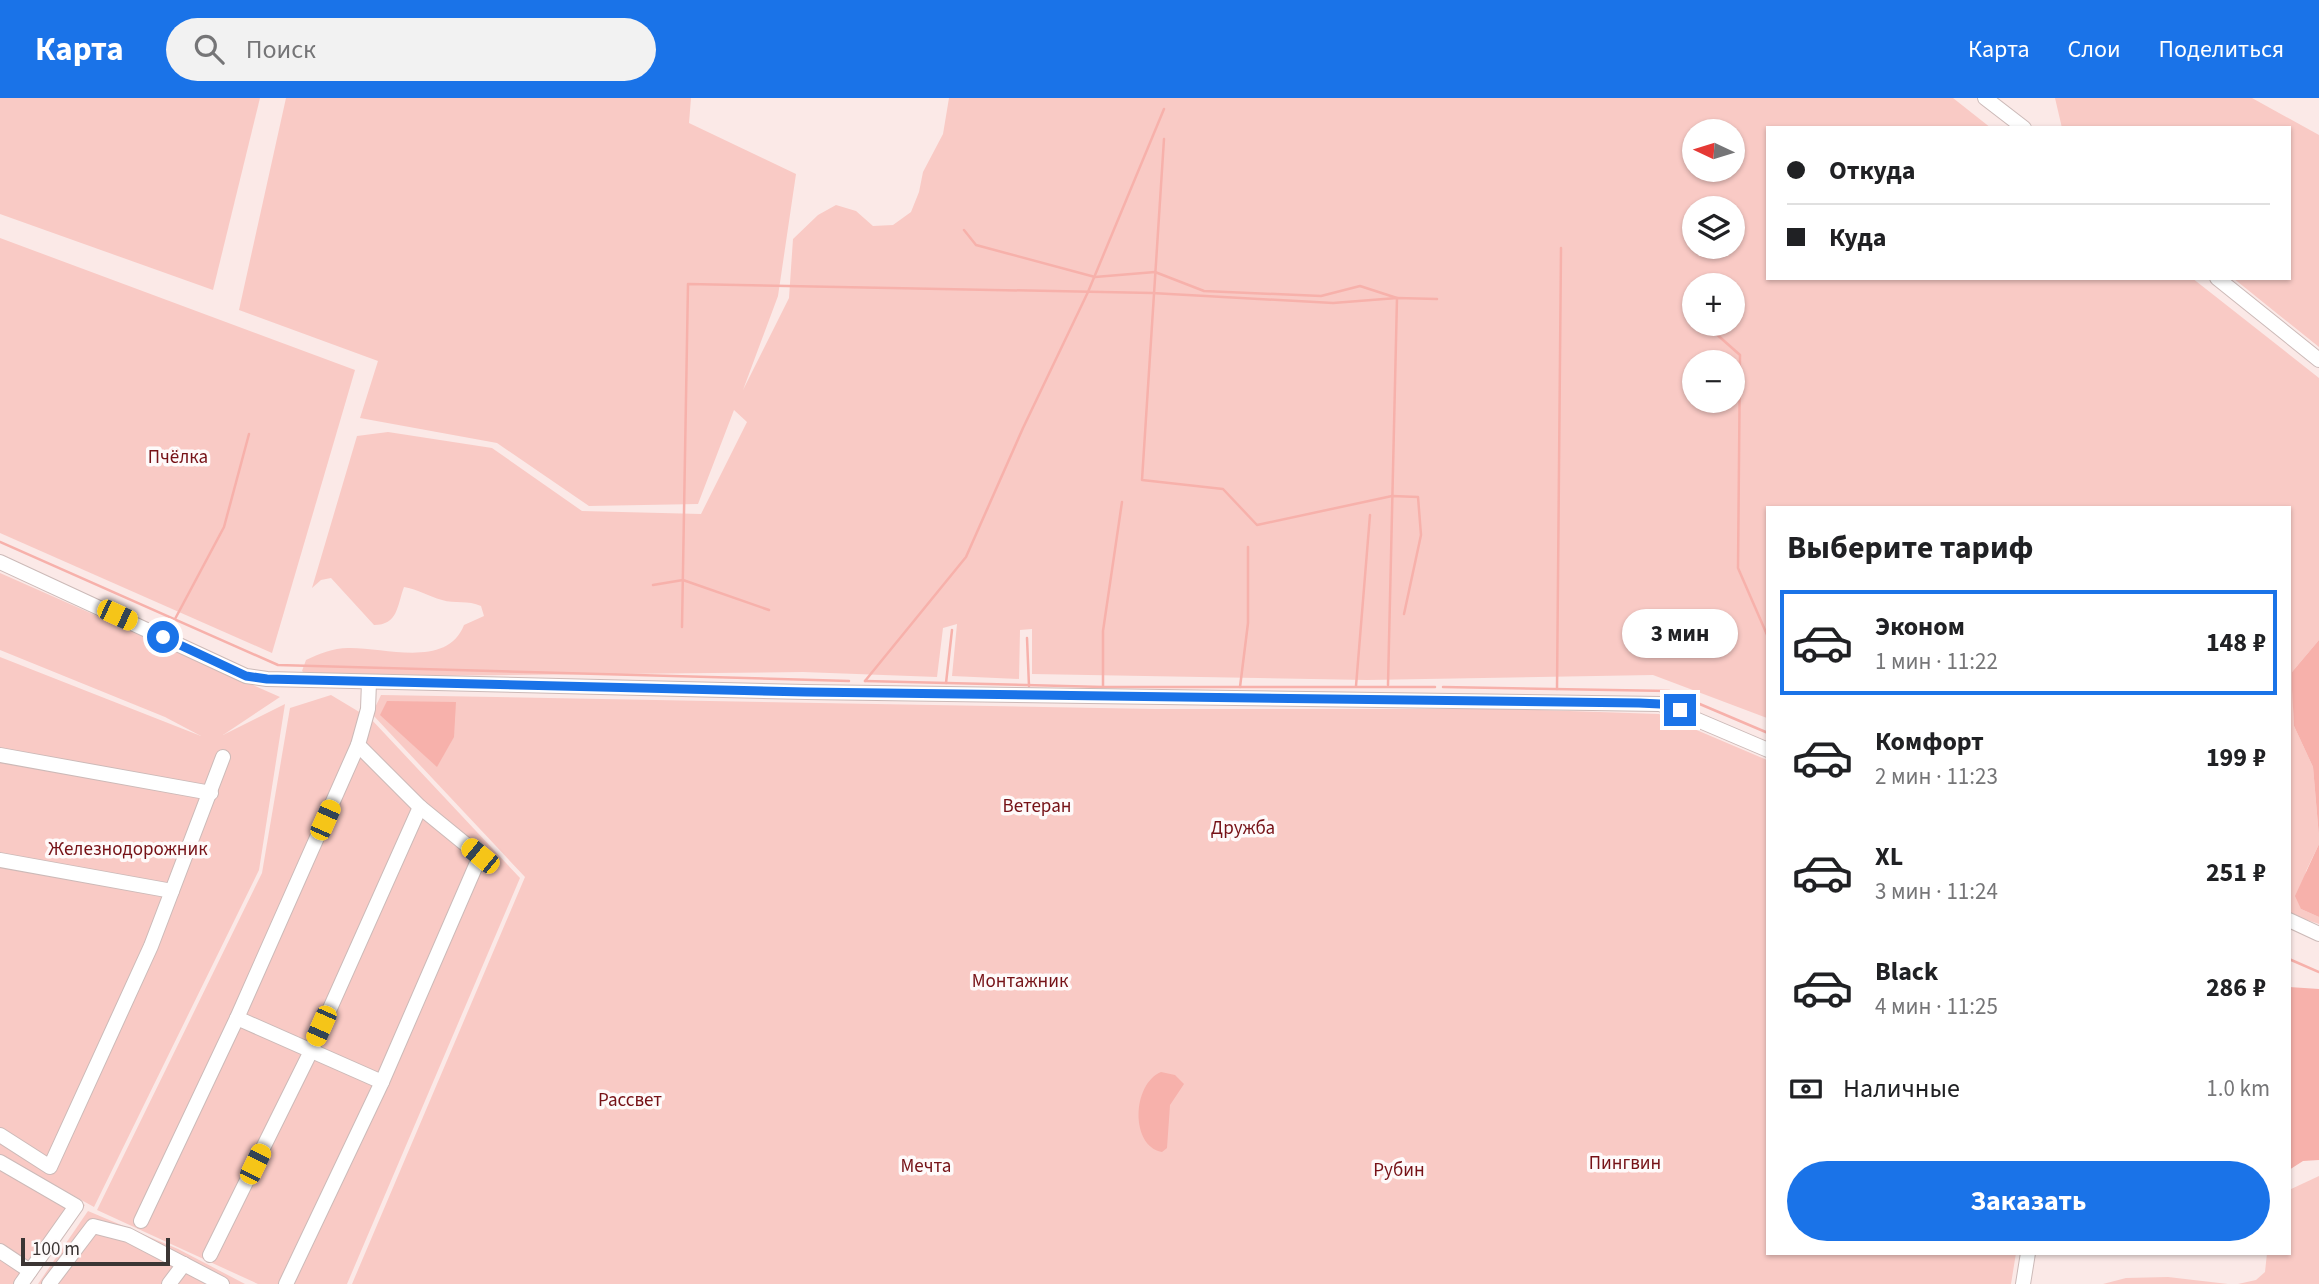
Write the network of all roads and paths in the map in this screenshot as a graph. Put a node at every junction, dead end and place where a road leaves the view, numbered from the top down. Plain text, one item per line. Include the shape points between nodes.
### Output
1 (1985, 98) edge
2 (2021, 126) edge
3 (2219, 280) edge
4 (2319, 360) edge
5 (0, 562) edge
6 (369, 682) junction
7 (358, 745) junction
8 (1766, 749) edge
9 (0, 755) edge
10 (223, 757) dead end
11 (211, 793) junction
12 (420, 807) junction
13 (0, 860) edge
14 (172, 891) junction
15 (2291, 921) edge
16 (2319, 934) edge
17 (237, 1018) junction
18 (310, 1051) junction
19 (382, 1082) junction
20 (0, 1135) edge
21 (0, 1162) edge
22 (141, 1221) dead end
23 (0, 1251) edge
24 (210, 1255) dead end
25 (2028, 1255) edge
26 (184, 1264) junction
27 (30, 1271) junction
28 (21, 1284) edge
29 (49, 1284) edge
30 (169, 1284) edge
31 (222, 1284) edge
32 (286, 1284) edge
33 (2023, 1284) edge

1 - 2 street
3 - 4 street
5 - 6 street via 246,676
6 - 7 street via 368,709
6 - 8 street via 1660,704
7 - 12 street
7 - 17 street
9 - 11 street
10 - 11 street
11 - 14 street
12 - 18 street
12 - 19 street via 480,856
13 - 14 street
14 - 20 street via 50,1167
15 - 16 street
17 - 18 street
17 - 22 street
18 - 19 street
18 - 24 street
19 - 32 street
21 - 27 street via 76,1206
23 - 27 street
25 - 33 street
26 - 29 street via 128,1235 93,1226
26 - 30 street
26 - 31 street
27 - 28 street

